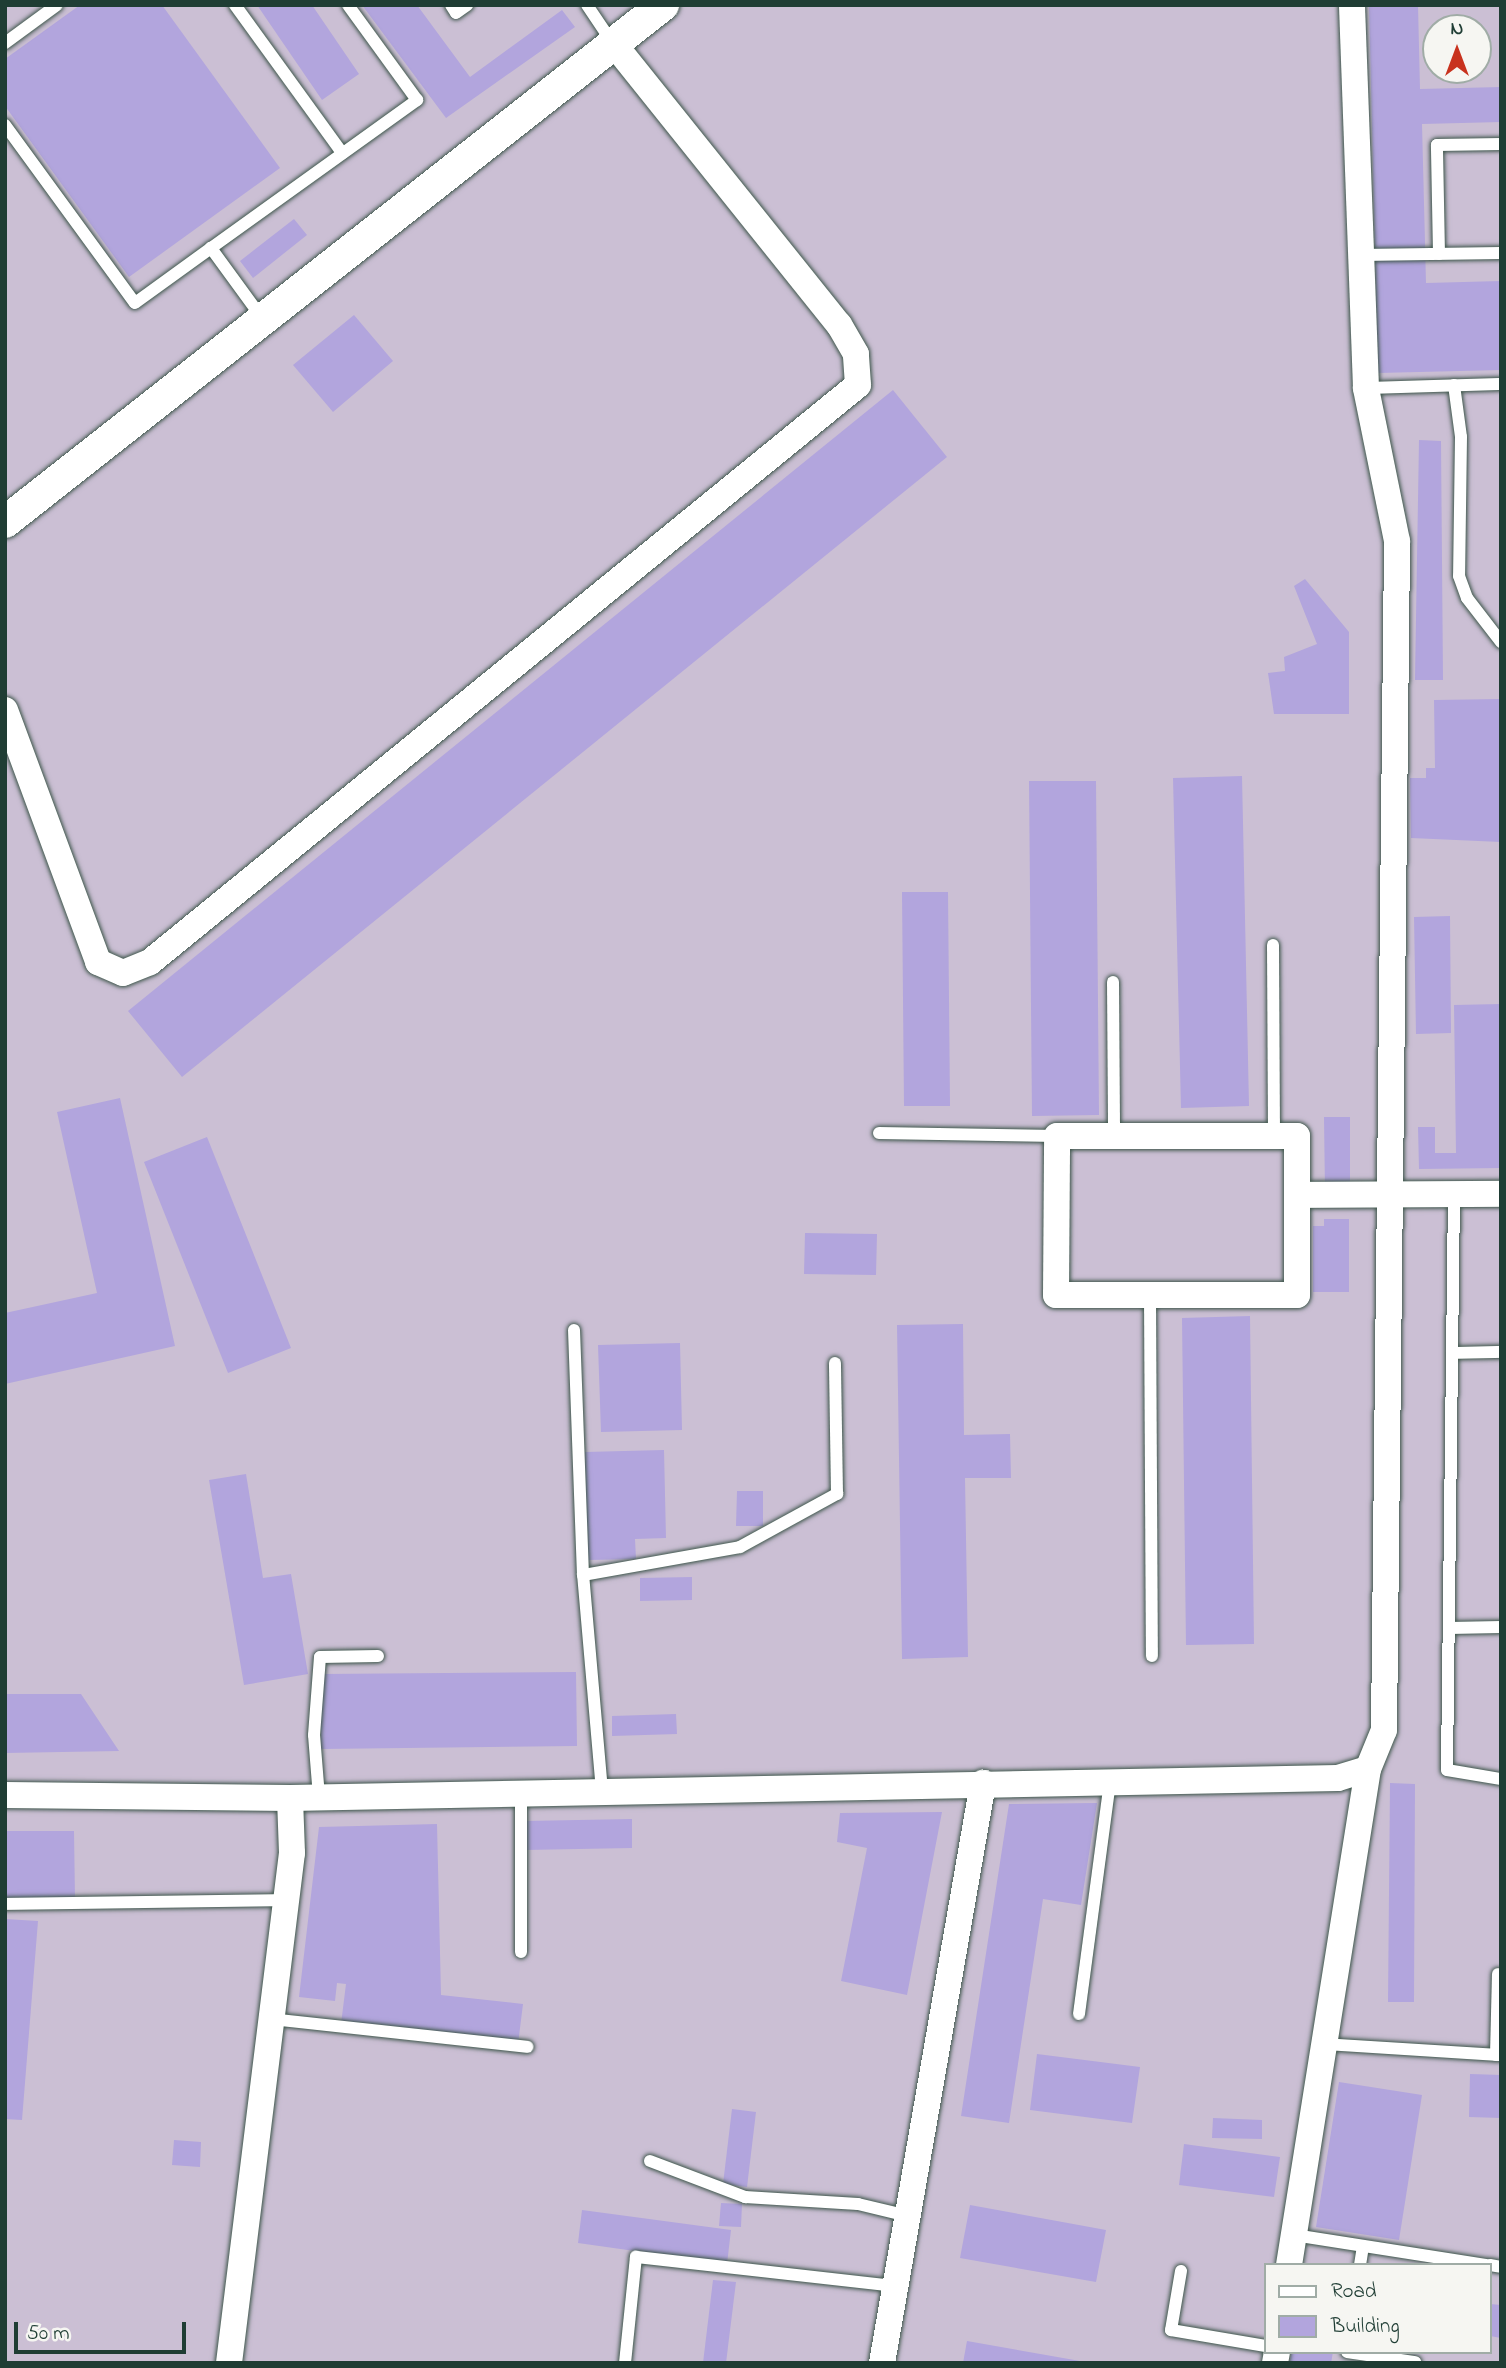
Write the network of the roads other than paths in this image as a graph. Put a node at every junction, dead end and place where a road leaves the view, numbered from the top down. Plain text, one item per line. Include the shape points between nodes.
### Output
1 (57, 5) edge
2 (235, 5) edge
3 (348, 5) edge
4 (451, 5) edge
5 (467, 5) edge
6 (587, 5) edge
7 (663, 5) edge
8 (1352, 5) edge
9 (5, 43) edge
10 (614, 44) junction
11 (5, 125) edge
12 (1501, 144) edge
13 (342, 153) junction
14 (211, 248) junction
15 (1501, 253) edge
16 (1439, 254) junction
17 (1361, 256) junction
18 (262, 318) junction
19 (1501, 384) edge
20 (1454, 385) junction
21 (1366, 388) junction
22 (5, 522) edge
23 (1501, 642) edge
24 (5, 710) edge
25 (1273, 945) dead end
26 (1113, 982) dead end
27 (879, 1133) dead end
28 (1057, 1136) junction
29 (1114, 1136) junction
30 (1274, 1136) junction
31 (1454, 1194) junction
32 (1501, 1194) edge
33 (1297, 1195) junction
34 (1390, 1195) junction
35 (1150, 1295) junction
36 (574, 1330) dead end
37 (1501, 1352) edge
38 (1452, 1353) junction
39 (835, 1363) dead end
40 (583, 1575) junction
41 (1501, 1627) edge
42 (1449, 1628) junction
43 (379, 1656) dead end
44 (1152, 1656) dead end
45 (1368, 1769) junction
46 (1501, 1779) edge
47 (1110, 1781) junction
48 (983, 1783) junction
49 (602, 1791) junction
50 (521, 1793) junction
51 (5, 1795) edge
52 (320, 1797) junction
53 (290, 1798) junction
54 (286, 1900) junction
55 (5, 1904) edge
56 (521, 1952) dead end
57 (1498, 1974) dead end
58 (1079, 2014) dead end
59 (271, 2019) junction
60 (1324, 2044) junction
61 (527, 2047) dead end
62 (1498, 2055) edge
63 (650, 2161) dead end
64 (908, 2216) junction
65 (1294, 2235) junction
66 (1363, 2246) junction
67 (1289, 2263) edge
68 (1360, 2263) edge
69 (1475, 2263) edge
70 (1181, 2271) dead end
71 (895, 2286) junction
72 (1264, 2346) edge
73 (1361, 2354) edge
74 (1415, 2362) edge
75 (229, 2363) edge
76 (625, 2363) edge
77 (882, 2363) edge

1 - 9 lane
2 - 13 lane
3 - 13 lane via 417,100
4 - 5 lane via 456,13
6 - 10 lane
7 - 10 street
8 - 17 street
10 - 18 street
10 - 24 street via 839,325 856,354 858,385 150,962 122,974 98,962
11 - 14 lane via 135,303
12 - 16 lane via 1437,145
13 - 14 lane
14 - 18 lane
15 - 16 lane
16 - 17 lane
17 - 21 street
18 - 22 street
19 - 20 lane
20 - 21 lane
20 - 23 lane via 1461,437 1459,576 1467,598
21 - 34 street via 1398,541
25 - 30 lane
26 - 29 lane
27 - 28 lane
28 - 29 street
28 - 35 street via 1056,1295
29 - 30 street
30 - 33 street via 1297,1136
31 - 32 street
31 - 34 street
31 - 38 lane
33 - 34 street
33 - 35 street via 1297,1295
34 - 45 street via 1384,1730
35 - 44 lane
36 - 40 lane
37 - 38 lane
38 - 42 lane
39 - 40 lane via 837,1494 740,1547
40 - 49 lane
41 - 42 lane
42 - 46 lane via 1447,1770
43 - 52 lane via 320,1657 314,1735
45 - 47 street via 1338,1778
45 - 60 street
47 - 48 street
47 - 58 lane
48 - 49 street
48 - 64 street
49 - 50 street
50 - 52 street
50 - 56 lane
51 - 53 street
52 - 53 street
53 - 54 street
54 - 55 lane
54 - 59 street
57 - 62 lane
59 - 61 lane
59 - 75 street
60 - 62 lane
60 - 65 street
63 - 64 lane via 745,2197 858,2204
64 - 71 street
65 - 66 lane
65 - 67 street
66 - 68 lane
66 - 69 lane
70 - 72 lane via 1171,2330
71 - 76 lane via 636,2257
71 - 77 street
73 - 74 lane

